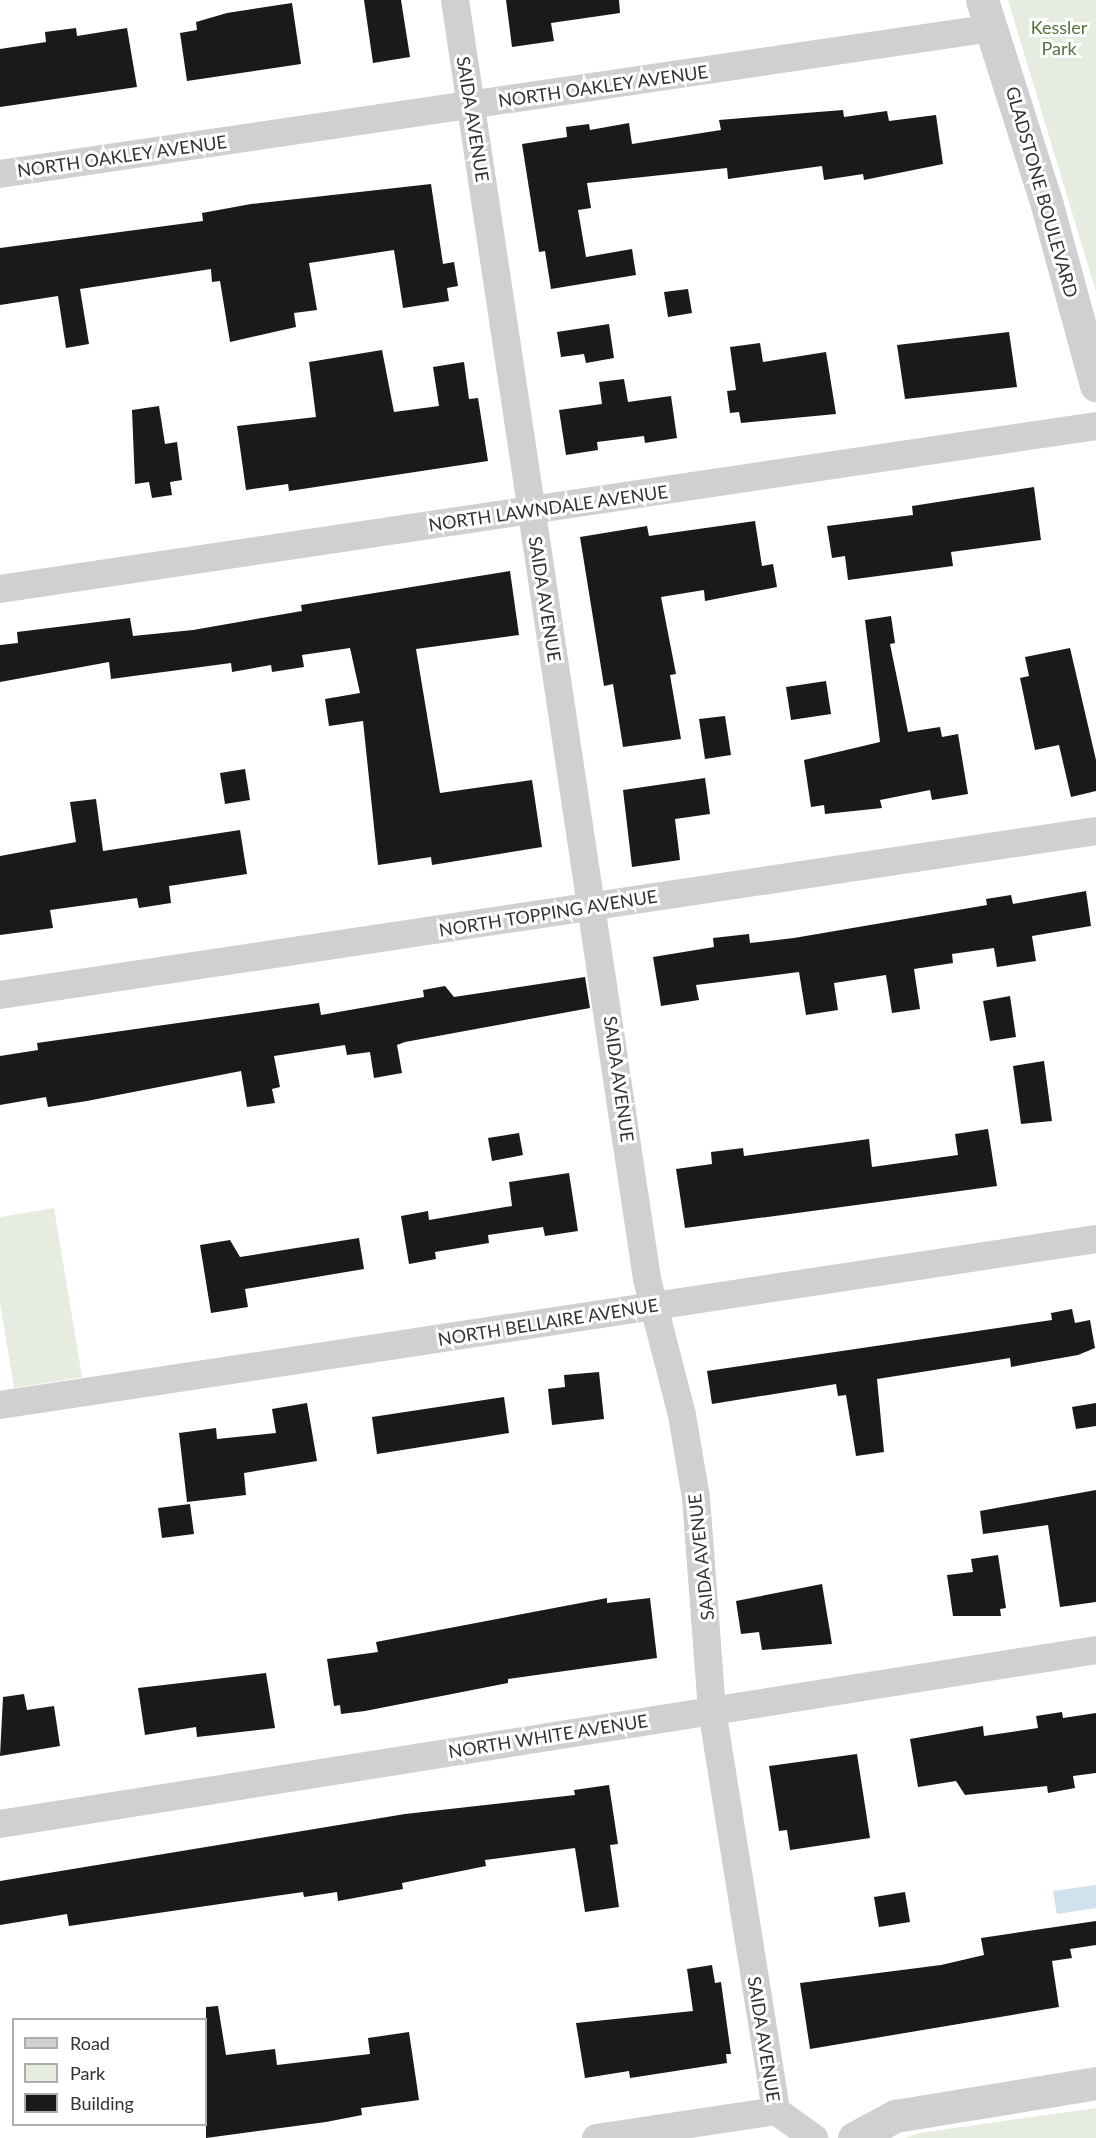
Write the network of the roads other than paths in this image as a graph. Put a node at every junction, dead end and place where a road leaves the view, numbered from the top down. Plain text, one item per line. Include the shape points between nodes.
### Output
1 (455, 0) edge
2 (987, 14) edge
3 (471, 105) junction
4 (0, 174) edge
5 (1096, 385) edge
6 (1096, 426) edge
7 (532, 510) junction
8 (0, 589) edge
9 (1096, 831) edge
10 (592, 906) junction
11 (0, 995) edge
12 (1096, 1239) edge
13 (651, 1307) junction
14 (0, 1406) edge
15 (1096, 1650) edge
16 (712, 1710) junction
17 (0, 1824) edge
18 (1096, 2083) edge
19 (776, 2111) junction
20 (596, 2138) edge
21 (814, 2138) edge
22 (854, 2138) edge

1 - 3 street, SAIDA AVENUE
2 - 3 street, NORTH OAKLEY AVENUE
2 - 5 street, GLADSTONE BOULEVARD
3 - 4 street, NORTH OAKLEY AVENUE
3 - 7 street, SAIDA AVENUE
6 - 7 street, NORTH LAWNDALE AVENUE
7 - 8 street, NORTH LAWNDALE AVENUE
7 - 10 street, SAIDA AVENUE
9 - 10 street, NORTH TOPPING AVENUE
10 - 11 street, NORTH TOPPING AVENUE
10 - 13 street, SAIDA AVENUE
12 - 13 street, NORTH BELLAIRE AVENUE
13 - 14 street, NORTH BELLAIRE AVENUE
13 - 16 street, SAIDA AVENUE via 682,1415 696,1498
15 - 16 street, NORTH WHITE AVENUE
16 - 17 street, NORTH WHITE AVENUE
16 - 19 street, SAIDA AVENUE
18 - 22 street via 895,2116
19 - 20 street
19 - 21 street, SAIDA AVENUE

